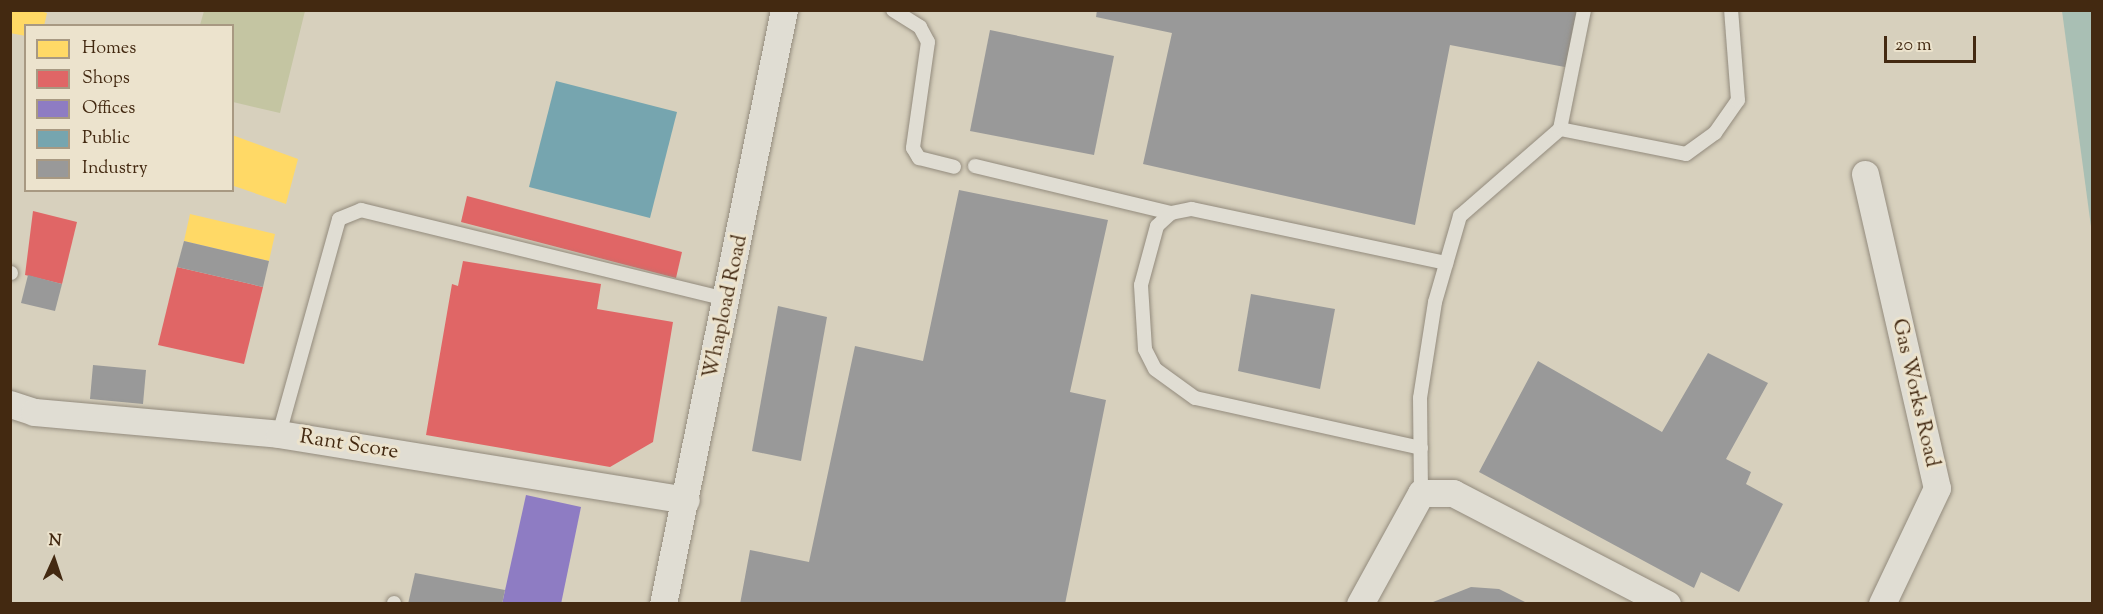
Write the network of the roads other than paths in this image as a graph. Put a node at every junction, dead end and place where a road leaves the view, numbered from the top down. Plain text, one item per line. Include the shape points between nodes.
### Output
1 (784, 10) edge
2 (893, 10) edge
3 (1584, 10) edge
4 (1731, 10) edge
5 (1560, 129) junction
6 (975, 166) dead end
7 (954, 167) dead end
8 (1865, 174) dead end
9 (1171, 213) junction
10 (1446, 263) junction
11 (727, 299) junction
12 (10, 404) edge
13 (279, 434) junction
14 (1421, 448) junction
15 (1421, 493) junction
16 (686, 500) junction
17 (663, 603) edge
18 (1360, 603) edge
19 (1667, 603) edge
20 (1882, 603) edge

1 - 11 street, Whapload Road
2 - 7 lane via 920,27 928,42 913,148 919,158
3 - 5 lane
4 - 5 lane via 1738,100 1715,133 1686,154
5 - 10 lane via 1460,216
6 - 9 lane
8 - 20 street, Gas Works Road via 1937,488
9 - 10 lane via 1192,209 1236,216
9 - 14 lane via 1150,242 1141,285 1145,349 1155,369 1195,398 1225,408
10 - 14 lane via 1420,398
11 - 13 lane via 361,210 339,219
11 - 16 street, Whapload Road
12 - 13 street, Rant Score via 34,412 213,437
13 - 16 street, Rant Score
14 - 15 lane
15 - 18 street
15 - 19 street via 1453,493
16 - 17 street, Whapload Road

